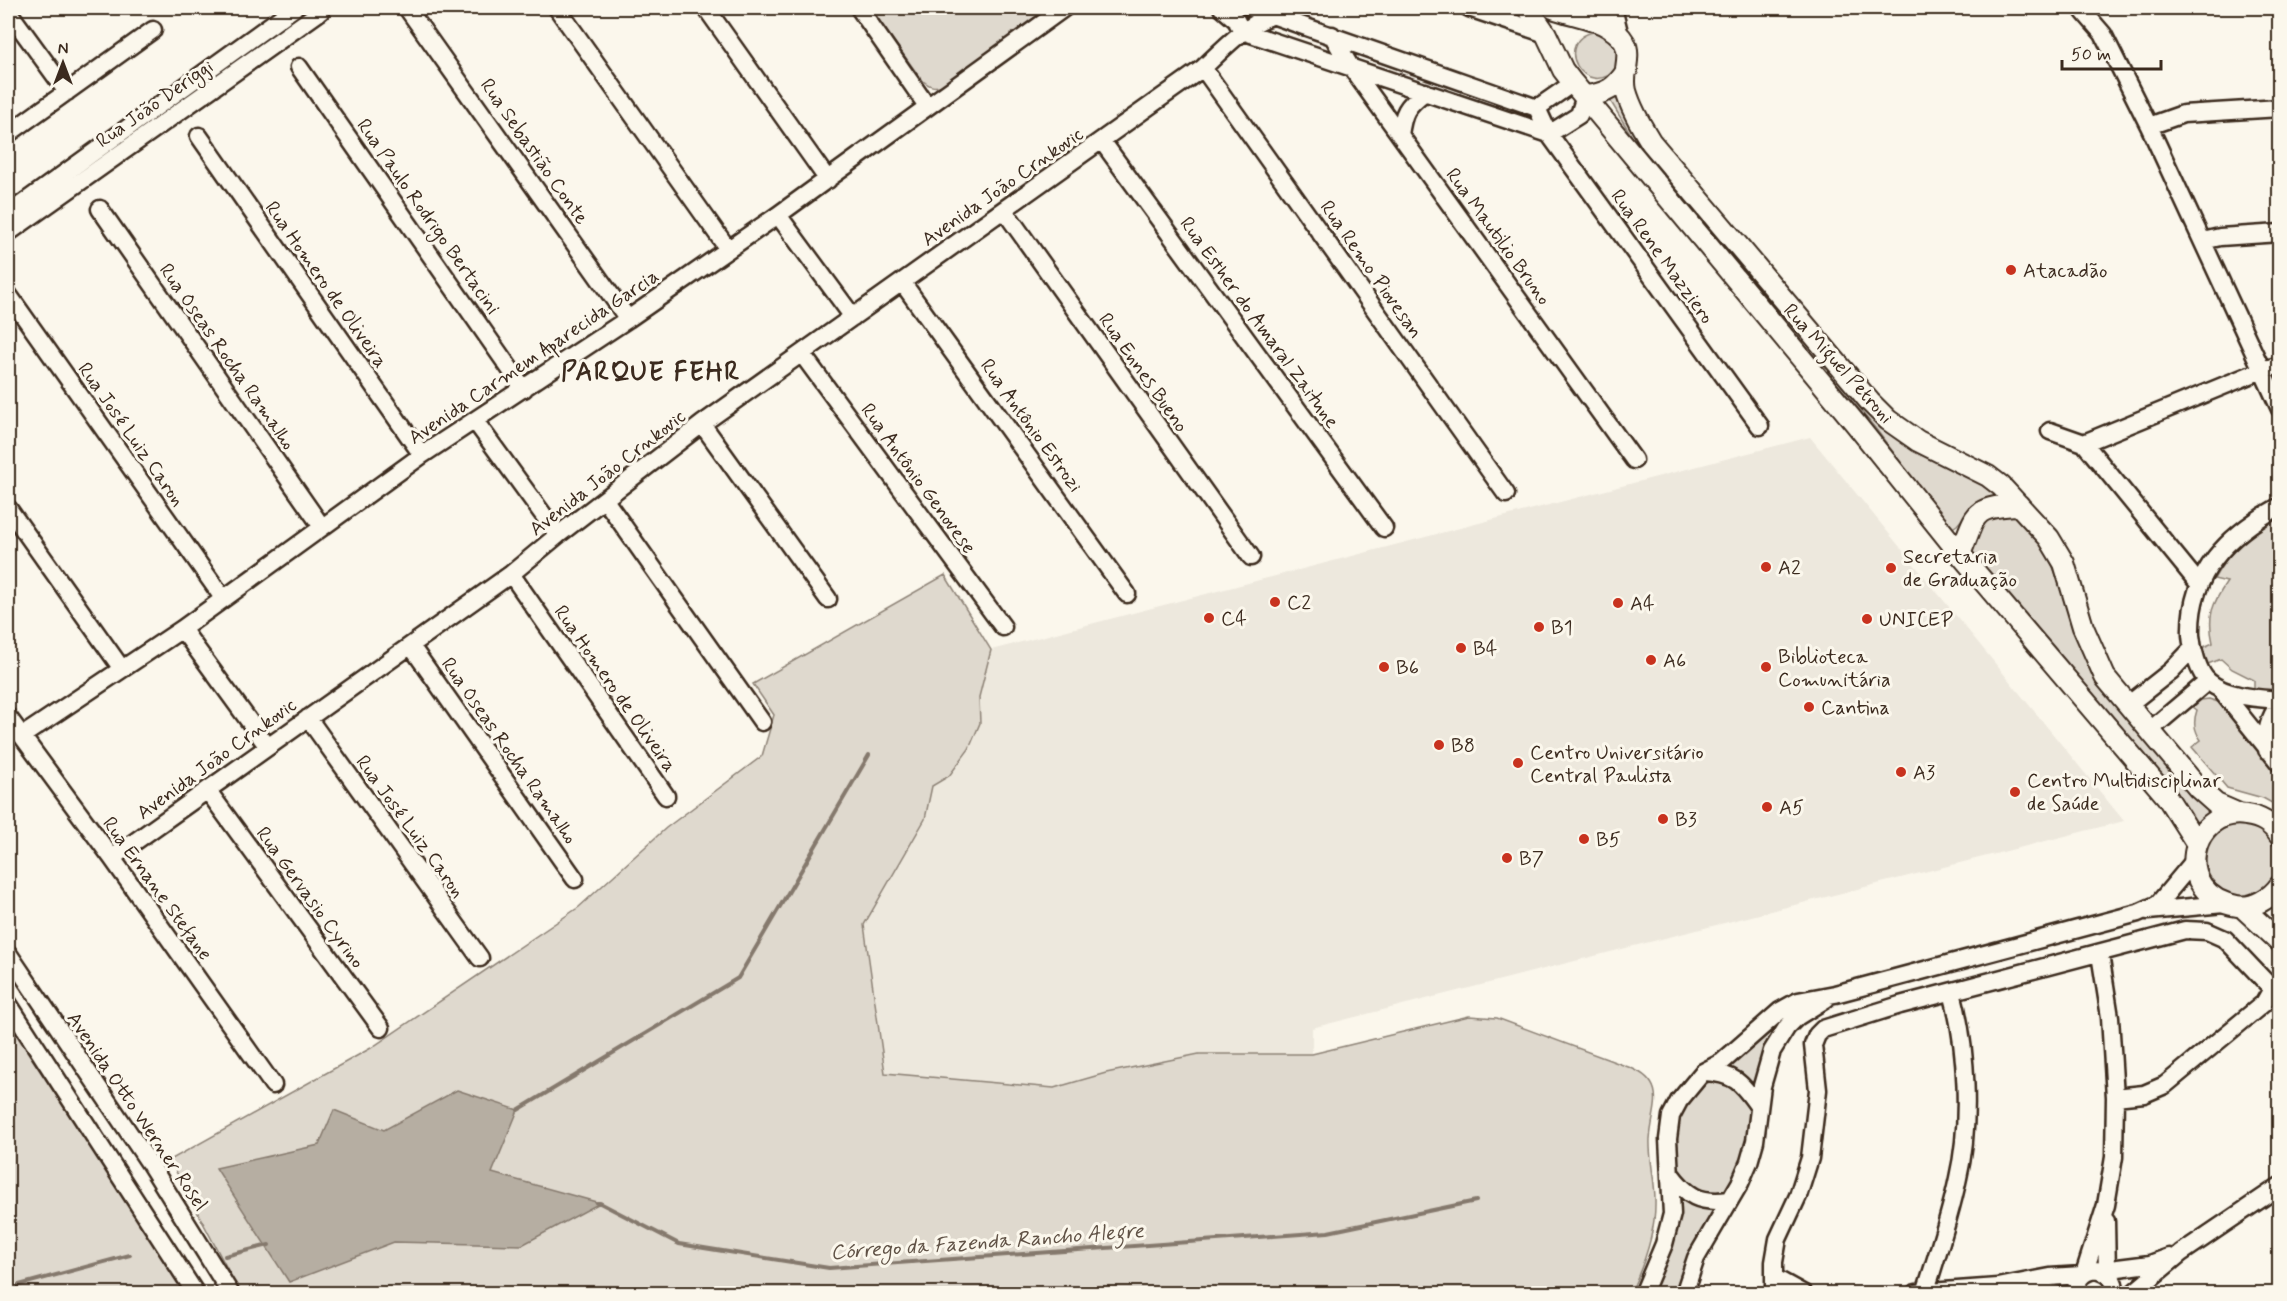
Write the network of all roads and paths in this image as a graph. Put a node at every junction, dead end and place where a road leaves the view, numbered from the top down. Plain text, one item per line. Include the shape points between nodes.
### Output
1 (294, 8) edge
2 (407, 8) edge
3 (557, 8) edge
4 (706, 8) edge
5 (859, 8) edge
6 (1064, 8) edge
7 (1222, 8) edge
8 (1252, 8) edge
9 (1469, 8) edge
10 (1528, 8) edge
11 (1614, 8) edge
12 (322, 9) edge
13 (8, 11) edge
14 (1562, 11) edge
15 (2084, 12) dead end
16 (1274, 15) junction
17 (1597, 15) edge
18 (153, 30) dead end
19 (1242, 31) junction
20 (1546, 34) junction
21 (1332, 35) junction
22 (1620, 36) junction
23 (1350, 66) junction
24 (299, 67) dead end
25 (1203, 68) junction
26 (1627, 70) junction
27 (1579, 89) junction
28 (67, 92) junction
29 (1425, 92) junction
30 (927, 106) junction
31 (1537, 108) junction
32 (2280, 108) edge
33 (2149, 126) junction
34 (8, 134) edge
35 (1549, 134) junction
36 (1400, 135) junction
37 (198, 136) dead end
38 (1102, 141) junction
39 (828, 180) junction
40 (100, 209) dead end
41 (1004, 210) junction
42 (8, 214) edge
43 (778, 215) junction
44 (8, 232) edge
45 (2280, 233) edge
46 (2203, 241) junction
47 (728, 249) junction
48 (902, 282) junction
49 (8, 294) edge
50 (853, 316) junction
51 (628, 319) junction
52 (802, 354) junction
53 (2280, 365) edge
54 (2262, 370) junction
55 (524, 389) junction
56 (2280, 409) edge
57 (475, 422) junction
58 (702, 424) junction
59 (1760, 426) dead end
60 (2050, 431) dead end
61 (2084, 443) junction
62 (422, 455) junction
63 (1634, 460) dead end
64 (1506, 494) dead end
65 (605, 500) junction
66 (2019, 505) junction
67 (2280, 506) edge
68 (8, 508) edge
69 (322, 527) junction
70 (1384, 528) dead end
71 (558, 535) junction
72 (1959, 554) junction
73 (1251, 557) dead end
74 (512, 574) junction
75 (2199, 584) junction
76 (1127, 594) dead end
77 (223, 598) junction
78 (828, 599) dead end
79 (1003, 627) dead end
80 (182, 629) junction
81 (411, 646) junction
82 (2192, 649) junction
83 (122, 669) junction
84 (2213, 684) junction
85 (2280, 702) edge
86 (2128, 705) junction
87 (8, 717) edge
88 (308, 718) junction
89 (762, 722) dead end
90 (2149, 731) junction
91 (22, 736) junction
92 (268, 747) junction
93 (2267, 750) junction
94 (2280, 764) edge
95 (208, 791) junction
96 (666, 796) dead end
97 (2239, 814) junction
98 (2280, 836) edge
99 (2195, 853) junction
100 (112, 858) junction
101 (575, 879) dead end
102 (2280, 885) edge
103 (2233, 905) junction
104 (2139, 913) junction
105 (2280, 942) edge
106 (8, 953) edge
107 (2100, 954) junction
108 (480, 958) dead end
109 (1952, 993) junction
110 (2276, 993) edge
111 (1835, 994) junction
112 (8, 1003) edge
113 (381, 1028) dead end
114 (1703, 1072) junction
115 (273, 1085) dead end
116 (2115, 1097) junction
117 (1758, 1106) junction
118 (1670, 1173) junction
119 (2280, 1186) edge
120 (1729, 1200) junction
121 (2106, 1205) junction
122 (2181, 1253) junction
123 (2108, 1274) junction
124 (2083, 1275) junction
125 (1775, 1286) edge
126 (1998, 1287) junction
127 (196, 1293) edge
128 (231, 1293) edge
129 (1642, 1293) edge
130 (1684, 1293) edge
131 (1804, 1293) edge
132 (1920, 1293) edge
133 (2057, 1293) edge
134 (2076, 1293) edge
135 (2115, 1293) edge
136 (2132, 1293) edge

1 - 42 street, Rua João Deriggi
2 - 51 street, Rua Sebastião Conte
3 - 47 street
4 - 39 street
5 - 30 street
6 - 30 street, Avenida Carmem Aparecida Garcia
7 - 19 street
8 - 16 street
9 - 20 street
10 - 20 main road, Rua Miguel Petroni
11 - 22 street
12 - 44 street, Rua João Deriggi
13 - 28 street
14 - 17 main road
14 - 20 main road
15 - 33 street via 2103,34
16 - 19 street, Avenida João Crnkovic
16 - 21 street
17 - 22 main road
18 - 28 street
19 - 23 street
19 - 25 street, Avenida João Crnkovic
20 - 27 main road, Rua Miguel Petroni via 1563,70
21 - 23 street, Rua Mautilio Bruno
21 - 31 street
22 - 26 main road, Rua Miguel Petroni via 1627,50
23 - 29 street
23 - 36 street, Rua Mautilio Bruno
24 - 55 street, Rua Paulo Rodrigo Bertacini
25 - 38 street, Avenida João Crnkovic
25 - 64 street, Rua Remo Piovesan
26 - 27 main road via 1608,92
26 - 66 main road, Rua Miguel Petroni via 1627,93 1651,141 1870,402 1918,441 1988,476
27 - 31 street
27 - 35 street via 1578,115
27 - 72 main road, Rua Miguel Petroni
28 - 34 street
29 - 35 street
29 - 36 street via 1403,114
30 - 39 street, Avenida Carmem Aparecida Garcia
31 - 35 street, Rua Rene Mazziero
32 - 33 street via 2183,114
33 - 46 street
35 - 59 street, Rua Rene Mazziero
36 - 63 street, Rua Mautilio Bruno
37 - 62 street, Rua Homero de Oliveira
38 - 41 street, Avenida João Crnkovic
38 - 70 street, Rua Esther do Amaral Zaitune
39 - 43 street, Avenida Carmem Aparecida Garcia
40 - 69 street, Rua Oseas Rocha Ramalho
41 - 48 street, Avenida João Crnkovic
41 - 73 street, Rua Ennes Bueno
43 - 47 street, Avenida Carmem Aparecida Garcia
43 - 50 street
45 - 46 street
46 - 54 street
47 - 51 street, Avenida Carmem Aparecida Garcia
48 - 50 street, Avenida João Crnkovic
48 - 76 street, Rua Antônio Estrozi
49 - 77 street, Rua José Luiz Caron
50 - 52 street, Avenida João Crnkovic
51 - 55 street, Avenida Carmem Aparecida Garcia
52 - 58 street, Avenida João Crnkovic
52 - 79 street, Rua Antônio Genovese
53 - 54 street
54 - 56 street
54 - 61 street
55 - 57 street, Avenida Carmem Aparecida Garcia
57 - 62 street, Avenida Carmem Aparecida Garcia
57 - 71 street
58 - 65 street, Avenida João Crnkovic
58 - 78 street
60 - 61 street
61 - 75 street
62 - 69 street, Avenida Carmem Aparecida Garcia
65 - 71 street, Avenida João Crnkovic
65 - 89 street
66 - 72 main road via 1986,508 1976,515
66 - 86 main road, Rua Miguel Petroni via 2049,538 2064,562 2092,651 2105,677
67 - 75 street via 2257,519 2219,552
68 - 83 street
69 - 77 street, Avenida Carmem Aparecida Garcia
71 - 74 street, Avenida João Crnkovic
72 - 99 main road, Rua Miguel Petroni via 2167,797
74 - 81 street, Avenida João Crnkovic
74 - 96 street, Rua Homero de Oliveira
75 - 82 street via 2192,606
77 - 80 street, Avenida Carmem Aparecida Garcia
80 - 83 street, Avenida Carmem Aparecida Garcia
80 - 92 street
81 - 88 street, Avenida João Crnkovic
81 - 101 street, Rua Oseas Rocha Ramalho
82 - 84 street
82 - 86 street
83 - 91 street, Avenida Carmem Aparecida Garcia
84 - 85 street via 2241,695
84 - 90 street
84 - 93 street
85 - 93 street via 2268,722
86 - 90 main road, Rua Miguel Petroni
87 - 91 street, Rua Ernane Stefane
88 - 92 street, Avenida João Crnkovic
88 - 108 street, Rua José Luiz Caron
90 - 97 main road, Rua Miguel Petroni via 2198,788 2216,804
91 - 100 street, Rua Ernane Stefane
92 - 95 street, Avenida João Crnkovic
93 - 94 street
95 - 100 street, Avenida João Crnkovic
95 - 113 street, Rua Gervasio Cyrino
97 - 98 main road, Rua Miguel Petroni via 2257,816
97 - 99 main road via 2221,818 2206,828
99 - 103 main road, Rua Miguel Petroni via 2198,879 2208,894
99 - 104 street via 2180,880 2158,904
100 - 115 street, Rua Ernane Stefane
102 - 103 main road via 2260,903
103 - 104 street
103 - 105 main road
104 - 111 street
106 - 128 street, Avenida Otto Werner Rosel via 150,1164
107 - 109 street
107 - 110 street via 2185,930 2207,931 2225,939
107 - 116 street via 2110,1017
109 - 125 street via 1830,1026 1817,1035 1813,1045 1818,1090 1810,1158 1778,1239
109 - 132 street via 1965,1076 1959,1177
110 - 116 street via 2165,1085 2144,1094
111 - 114 street via 1798,1001 1780,1011 1722,1062
111 - 117 street via 1797,1017 1778,1039 1766,1067
112 - 127 street
114 - 117 street via 1723,1074 1741,1082
114 - 118 street via 1671,1116
116 - 121 street via 2114,1157
117 - 120 street via 1749,1162
118 - 120 street via 1690,1196 1717,1202
118 - 129 street via 1672,1214 1664,1244
119 - 122 street
120 - 130 street via 1696,1257
121 - 123 street
121 - 124 street
122 - 123 street via 2150,1264 2118,1268
122 - 136 street
123 - 124 street via 2095,1270
123 - 135 street
124 - 126 street
124 - 134 street
125 - 131 street
126 - 132 street
126 - 133 street

